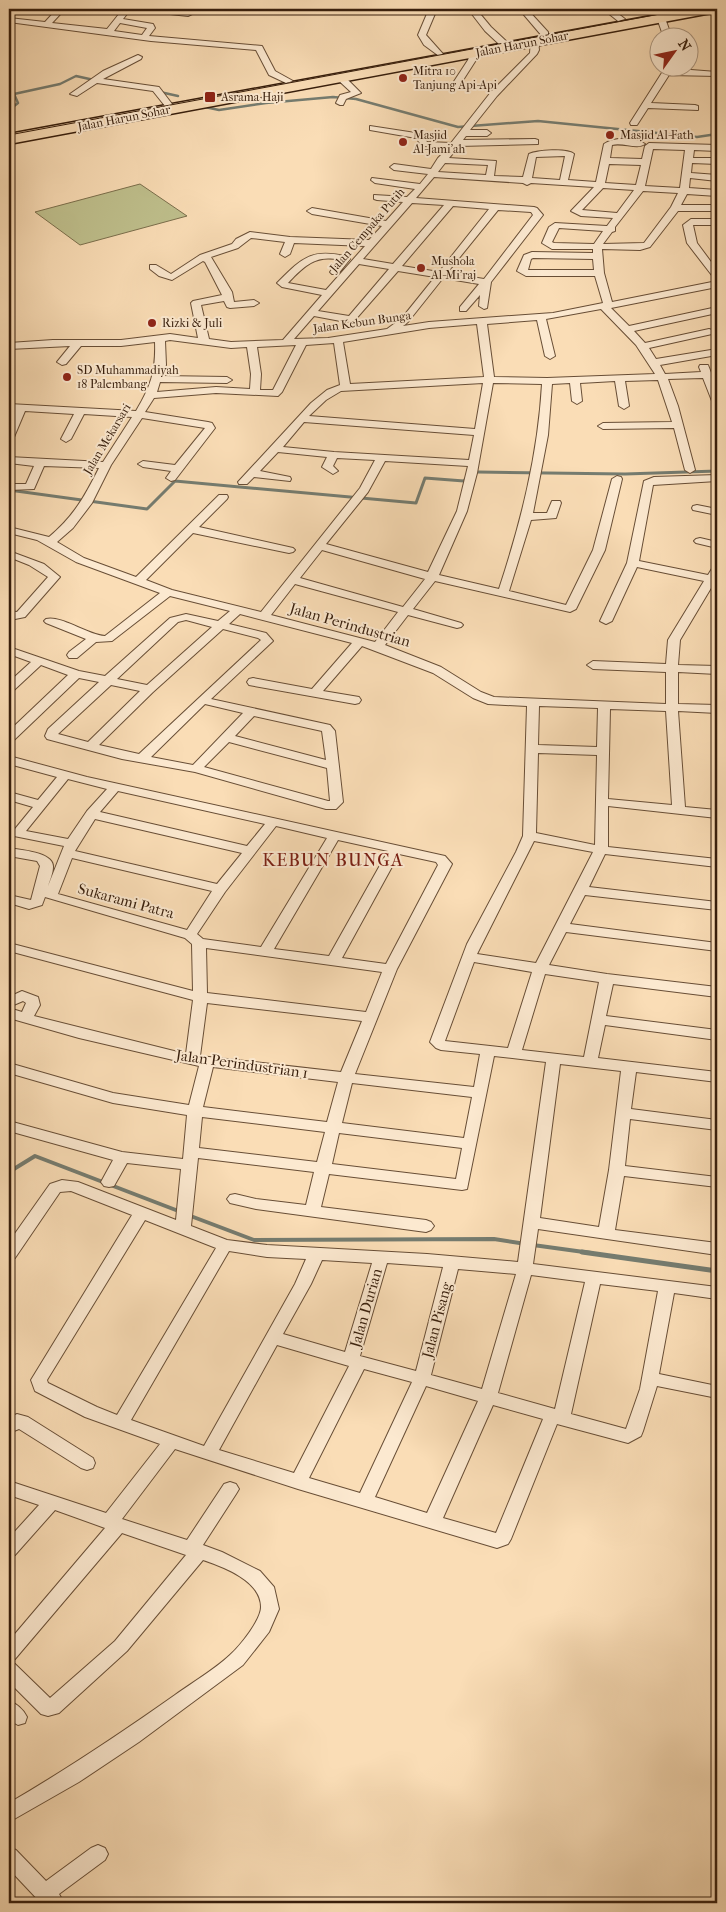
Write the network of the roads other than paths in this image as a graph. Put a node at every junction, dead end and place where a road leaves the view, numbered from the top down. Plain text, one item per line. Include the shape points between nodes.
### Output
1 (61, 9) edge
2 (127, 9) edge
3 (143, 9) edge
4 (433, 9) edge
5 (484, 9) edge
6 (523, 9) edge
7 (608, 9) edge
8 (678, 9) edge
9 (712, 9) edge
10 (472, 10) edge
11 (717, 10) edge
12 (188, 14) dead end
13 (661, 18) junction
14 (621, 19) junction
15 (9, 20) edge
16 (118, 20) junction
17 (46, 24) junction
18 (664, 28) edge
19 (109, 32) junction
20 (144, 38) junction
21 (540, 38) junction
22 (503, 42) junction
23 (474, 53) junction
24 (439, 54) junction
25 (138, 57) dead end
26 (698, 72) edge
27 (717, 74) edge
28 (341, 78) junction
29 (663, 78) edge
30 (95, 80) junction
31 (289, 82) junction
32 (455, 86) dead end
33 (74, 94) dead end
34 (161, 95) junction
35 (341, 100) dead end
36 (647, 105) junction
37 (695, 108) dead end
38 (125, 115) junction
39 (634, 123) dead end
40 (373, 128) dead end
41 (466, 129) junction
42 (487, 133) dead end
43 (9, 134) edge
44 (9, 140) edge
45 (535, 142) dead end
46 (641, 144) dead end
47 (454, 145) junction
48 (690, 147) junction
49 (717, 148) edge
50 (498, 153) dead end
51 (441, 160) junction
52 (689, 160) junction
53 (606, 161) junction
54 (717, 161) edge
55 (644, 162) junction
56 (493, 164) junction
57 (394, 167) dead end
58 (433, 173) junction
59 (686, 175) junction
60 (717, 178) edge
61 (489, 179) junction
62 (375, 180) dead end
63 (527, 182) junction
64 (563, 184) junction
65 (600, 186) junction
66 (422, 187) junction
67 (640, 188) junction
68 (684, 191) junction
69 (717, 193) edge
70 (377, 197) dead end
71 (408, 201) junction
72 (450, 204) junction
73 (496, 208) junction
74 (674, 208) junction
75 (717, 208) edge
76 (312, 211) dead end
77 (620, 216) junction
78 (717, 222) edge
79 (387, 224) junction
80 (612, 229) junction
81 (292, 240) junction
82 (372, 242) junction
83 (597, 246) junction
84 (285, 254) dead end
85 (597, 256) junction
86 (203, 257) junction
87 (356, 261) junction
88 (713, 264) edge
89 (153, 267) dead end
90 (394, 267) junction
91 (599, 273) junction
92 (443, 275) junction
93 (717, 276) edge
94 (486, 282) junction
95 (717, 284) edge
96 (323, 292) junction
97 (227, 297) junction
98 (254, 303) dead end
99 (484, 306) dead end
100 (606, 306) junction
101 (463, 309) dead end
102 (717, 310) edge
103 (311, 313) junction
104 (689, 316) junction
105 (541, 317) junction
106 (482, 321) junction
107 (403, 326) junction
108 (627, 329) junction
109 (713, 335) edge
110 (160, 338) junction
111 (204, 340) junction
112 (338, 340) junction
113 (78, 343) junction
114 (302, 343) junction
115 (285, 344) junction
116 (252, 345) junction
117 (9, 346) edge
118 (642, 347) junction
119 (717, 352) edge
120 (550, 356) dead end
121 (698, 356) junction
122 (62, 362) dead end
123 (653, 363) junction
124 (707, 375) junction
125 (620, 378) junction
126 (661, 378) junction
127 (158, 379) junction
128 (227, 380) dead end
129 (488, 380) junction
130 (575, 380) junction
131 (547, 381) junction
132 (346, 388) junction
133 (715, 388) edge
134 (255, 392) junction
135 (151, 395) junction
136 (577, 401) dead end
137 (717, 401) edge
138 (9, 406) edge
139 (624, 406) dead end
140 (22, 407) junction
141 (80, 411) junction
142 (138, 414) junction
143 (304, 419) junction
144 (678, 425) junction
145 (603, 426) dead end
146 (480, 432) junction
147 (9, 437) edge
148 (66, 440) dead end
149 (276, 449) junction
150 (334, 455) junction
151 (381, 458) junction
152 (9, 460) edge
153 (40, 463) junction
154 (474, 463) junction
155 (143, 464) dead end
156 (106, 465) junction
157 (690, 470) dead end
158 (333, 471) dead end
159 (251, 473) junction
160 (717, 478) edge
161 (286, 479) dead end
162 (617, 479) dead end
163 (243, 482) dead end
164 (9, 487) edge
165 (222, 496) dead end
166 (359, 498) joint
167 (88, 501) joint
168 (556, 503) dead end
169 (697, 508) dead end
170 (717, 512) edge
171 (527, 517) junction
172 (192, 529) junction
173 (9, 530) edge
174 (700, 541) dead end
175 (50, 542) junction
176 (717, 545) edge
177 (320, 546) junction
178 (289, 550) dead end
179 (9, 554) edge
180 (633, 563) junction
181 (715, 576) edge
182 (432, 577) junction
183 (293, 580) junction
184 (140, 586) junction
185 (168, 592) junction
186 (504, 593) junction
187 (239, 609) junction
188 (406, 610) junction
189 (9, 614) edge
190 (264, 616) junction
191 (50, 621) dead end
192 (606, 621) dead end
193 (457, 625) dead end
194 (220, 626) junction
195 (95, 638) junction
196 (360, 641) junction
197 (378, 646) junction
198 (9, 650) edge
199 (72, 655) dead end
200 (40, 660) junction
201 (593, 665) dead end
202 (672, 669) junction
203 (717, 670) edge
204 (76, 674) junction
205 (106, 681) junction
206 (253, 682) dead end
207 (9, 688) edge
208 (149, 689) junction
209 (315, 693) junction
210 (202, 700) junction
211 (355, 700) dead end
212 (533, 701) junction
213 (604, 704) junction
214 (672, 707) junction
215 (717, 709) edge
216 (252, 711) junction
217 (226, 737) junction
218 (9, 738) edge
219 (90, 747) junction
220 (532, 749) junction
221 (603, 751) junction
222 (141, 759) junction
223 (9, 760) edge
224 (334, 766) junction
225 (196, 768) junction
226 (65, 775) junction
227 (115, 787) junction
228 (9, 796) edge
229 (602, 802) junction
230 (41, 805) junction
231 (679, 810) junction
232 (92, 814) junction
233 (717, 814) edge
234 (272, 823) junction
235 (13, 832) edge
236 (529, 836) junction
237 (334, 837) junction
238 (69, 848) junction
239 (395, 850) junction
240 (601, 850) junction
241 (251, 851) junction
242 (9, 852) edge
243 (717, 863) edge
244 (220, 889) junction
245 (581, 890) junction
246 (53, 898) joint
247 (9, 899) edge
248 (717, 906) edge
249 (562, 927) junction
250 (194, 939) junction
251 (9, 947) edge
252 (717, 947) edge
253 (266, 951) junction
254 (470, 957) junction
255 (333, 961) junction
256 (390, 969) junction
257 (540, 969) junction
258 (607, 978) junction
259 (717, 992) edge
260 (198, 997) junction
261 (9, 1002) edge
262 (9, 1012) edge
263 (26, 1018) junction
264 (370, 1018) junction
265 (599, 1020) junction
266 (717, 1035) edge
267 (488, 1051) junction
268 (514, 1053) junction
269 (554, 1058) junction
270 (200, 1061) junction
271 (590, 1062) junction
272 (628, 1067) junction
273 (9, 1068) edge
274 (346, 1077) junction
275 (717, 1077) edge
276 (479, 1092) junction
277 (195, 1110) junction
278 (624, 1113) junction
279 (717, 1125) edge
280 (333, 1127) junction
281 (12, 1130) edge
282 (470, 1144) junction
283 (122, 1157) junction
284 (190, 1159) junction
285 (322, 1170) junction
286 (616, 1170) junction
287 (109, 1182) dead end
288 (717, 1182) edge
289 (235, 1199) dead end
290 (312, 1212) junction
291 (141, 1213) junction
292 (184, 1219) junction
293 (532, 1222) junction
294 (426, 1226) dead end
295 (606, 1234) junction
296 (225, 1244) junction
297 (717, 1249) edge
298 (317, 1253) junction
299 (527, 1253) junction
300 (9, 1254) edge
301 (381, 1257) junction
302 (452, 1262) junction
303 (594, 1277) junction
304 (667, 1287) junction
305 (717, 1293) edge
306 (274, 1338) junction
307 (355, 1361) junction
308 (422, 1378) junction
309 (650, 1378) junction
310 (717, 1392) edge
311 (488, 1398) junction
312 (556, 1418) junction
313 (121, 1423) junction
314 (9, 1427) edge
315 (172, 1441) junction
316 (208, 1454) junction
317 (87, 1463) dead end
318 (298, 1482) junction
319 (9, 1488) edge
320 (230, 1489) dead end
321 (364, 1502) junction
322 (51, 1503) junction
323 (432, 1522) junction
324 (113, 1523) junction
325 (9, 1550) edge
326 (195, 1550) junction
327 (9, 1654) edge
328 (9, 1670) edge
329 (9, 1813) edge
330 (98, 1854) dead end
331 (9, 1856) edge
332 (49, 1899) edge

1 - 17 street
2 - 16 street
3 - 12 street
4 - 24 street via 422,35
5 - 10 street
6 - 21 street
7 - 14 street
8 - 14 highway, Jalan Harun Sohar
9 - 11 street
9 - 13 highway, Jalan Harun Sohar
10 - 22 street
13 - 18 street
13 - 21 highway, Jalan Harun Sohar
14 - 21 highway, Jalan Harun Sohar
15 - 17 street
16 - 19 street
16 - 20 street via 150,26 152,28
17 - 19 street
19 - 20 street
20 - 31 street via 259,48 272,73
21 - 22 highway, Jalan Harun Sohar
21 - 23 highway, Jalan Harun Sohar
21 - 41 street, Jalan Cempaka Putih via 533,54
22 - 24 highway, Jalan Harun Sohar
23 - 28 highway, Jalan Harun Sohar
23 - 32 street
24 - 31 highway, Jalan Harun Sohar
25 - 30 street
26 - 27 street
28 - 35 street via 356,93
28 - 38 highway, Jalan Harun Sohar
29 - 36 street
30 - 33 street
30 - 34 street
31 - 34 highway, Jalan Harun Sohar
34 - 38 highway, Jalan Harun Sohar
36 - 37 street
36 - 39 street
38 - 43 highway, Jalan Harun Sohar
38 - 44 highway, Jalan Harun Sohar
40 - 47 street via 419,136 423,143
41 - 42 street
41 - 47 street, Jalan Cempaka Putih
45 - 47 street
46 - 53 street via 609,143
47 - 51 street, Jalan Cempaka Putih
48 - 49 street
48 - 52 street
48 - 55 street via 651,145
50 - 56 street
51 - 56 street
51 - 58 street, Jalan Cempaka Putih
52 - 54 street
52 - 59 street
53 - 55 street
53 - 65 street
55 - 67 street
56 - 61 street
57 - 58 street
58 - 61 street
58 - 66 street, Jalan Cempaka Putih
59 - 60 street
59 - 68 street
61 - 63 street
62 - 66 street
63 - 64 street
63 - 64 street via 532,156 569,153
64 - 65 street
65 - 67 street
65 - 77 street via 576,210
66 - 71 street, Jalan Cempaka Putih
67 - 68 street
67 - 77 street
68 - 69 street
68 - 74 street
70 - 71 street
71 - 72 street
71 - 79 street, Jalan Cempaka Putih
72 - 73 street
72 - 90 street
73 - 92 street
73 - 94 street via 534,210 538,215
74 - 75 street
74 - 83 street via 647,245
76 - 79 street
77 - 80 street
78 - 88 street via 691,222 688,225 692,244
79 - 82 street, Jalan Cempaka Putih
80 - 83 street
80 - 83 street via 558,225 547,243 552,246
81 - 82 street
81 - 84 street
81 - 86 street via 250,235 235,246
82 - 87 street, Jalan Cempaka Putih
83 - 85 street
85 - 91 street
85 - 91 street via 532,256 527,257 522,271
86 - 89 street via 172,277
86 - 97 street via 209,260
87 - 90 street
87 - 96 street, Jalan Cempaka Putih
88 - 93 street
90 - 92 street
90 - 103 street via 352,318
91 - 100 street
92 - 94 street
92 - 107 street
94 - 99 street
94 - 101 street
95 - 100 street, Jalan Kebun Bunga
96 - 96 street via 346,259 310,257 282,283
96 - 103 street, Jalan Cempaka Putih
97 - 98 street via 230,305
97 - 111 street via 196,303
100 - 105 street, Jalan Kebun Bunga
100 - 108 street
102 - 104 street
103 - 115 street, Jalan Cempaka Putih
104 - 108 street
104 - 109 street
105 - 106 street, Jalan Kebun Bunga
105 - 120 street
106 - 107 street, Jalan Kebun Bunga
106 - 129 street
107 - 112 street, Jalan Kebun Bunga via 390,332
108 - 118 street
109 - 118 street
110 - 111 street, Jalan Kebun Bunga
110 - 113 street, Jalan Kebun Bunga via 121,343
110 - 127 street, Jalan Mekarsari
111 - 116 street, Jalan Kebun Bunga
112 - 114 street, Jalan Kebun Bunga
112 - 132 street
113 - 117 street, Jalan Kebun Bunga
113 - 122 street
114 - 115 street, Jalan Kebun Bunga
114 - 134 street via 278,392
115 - 116 street, Jalan Kebun Bunga
116 - 134 street
118 - 123 street
119 - 121 street
121 - 123 street
121 - 124 street
123 - 126 street
124 - 126 street
124 - 133 street
125 - 126 street
125 - 130 street
125 - 139 street
126 - 144 street
127 - 128 street
127 - 135 street, Jalan Mekarsari
129 - 131 street
129 - 132 street
129 - 146 street
130 - 131 street
130 - 136 street
131 - 171 street via 538,473
132 - 143 street via 328,393
133 - 137 street
134 - 135 street via 210,390
135 - 142 street, Jalan Mekarsari
138 - 140 street
140 - 141 street
140 - 147 street
141 - 142 street
141 - 148 street
142 - 155 street via 204,424 210,428 175,473
142 - 156 street, Jalan Mekarsari
143 - 146 street
143 - 149 street
144 - 145 street
144 - 157 street
146 - 154 street
149 - 150 street
149 - 159 street
150 - 151 street
150 - 158 street via 327,467
151 - 154 street
151 - 166 street via 372,481
152 - 153 street
153 - 156 street
153 - 164 street via 30,486
154 - 182 street via 462,511
156 - 167 street, Jalan Mekarsari
159 - 161 street
159 - 163 street
160 - 180 street via 654,480 648,483
162 - 186 street via 599,550 570,609
165 - 172 street
166 - 177 street
167 - 175 street, Jalan Mekarsari via 69,526
168 - 171 street via 552,516
169 - 170 street
171 - 186 street
172 - 178 street
172 - 184 street
173 - 175 street, Jalan Perindustrian via 32,534
174 - 176 street
175 - 184 street, Jalan Perindustrian via 80,560
177 - 182 street
177 - 183 street
179 - 189 street via 52,573 54,577 21,615
180 - 181 street
180 - 192 street
181 - 202 street via 674,640
182 - 186 street
182 - 188 street
183 - 188 street
183 - 190 street
184 - 185 street, Jalan Perindustrian
185 - 187 street, Jalan Perindustrian
185 - 195 street via 112,638
187 - 190 street, Jalan Perindustrian
187 - 194 street
188 - 193 street
188 - 197 street
190 - 196 street, Jalan Perindustrian
191 - 195 street
194 - 205 street via 178,618
194 - 208 street
194 - 210 street via 262,635 267,639
195 - 199 street
196 - 197 street, Jalan Perindustrian
196 - 209 street
197 - 212 street, Jalan Perindustrian via 437,670 482,698
198 - 200 street
200 - 204 street
200 - 207 street
201 - 202 street
202 - 203 street
202 - 214 street
204 - 205 street
204 - 218 street
205 - 208 street
205 - 219 street via 50,735
206 - 209 street
208 - 219 street
209 - 211 street
210 - 216 street
210 - 222 street
212 - 213 street, Jalan Perindustrian
212 - 220 street
213 - 214 street, Jalan Perindustrian
213 - 221 street
214 - 215 street, Jalan Perindustrian
214 - 231 street
216 - 217 street
216 - 224 street via 326,728
217 - 224 street
217 - 225 street
219 - 222 street
220 - 221 street
220 - 236 street
221 - 229 street
222 - 225 street
223 - 226 street
224 - 225 street via 337,802 331,806
226 - 227 street
226 - 230 street
227 - 232 street
227 - 234 street
228 - 230 street
229 - 231 street
229 - 240 street
230 - 235 street
231 - 233 street
232 - 238 street
232 - 241 street
234 - 237 street
234 - 241 street
235 - 238 street
236 - 240 street
236 - 254 street via 524,852
237 - 239 street
237 - 253 street
238 - 244 street
238 - 246 street via 50,894
239 - 255 street
239 - 256 street via 440,859 445,864
240 - 243 street
240 - 245 street
241 - 244 street
242 - 247 street via 41,858 47,866 37,902 29,905
244 - 250 street
245 - 248 street
245 - 249 street
246 - 250 street, Sukarami Patra
249 - 252 street
249 - 257 street
250 - 253 street
250 - 260 street via 200,958
251 - 260 street
253 - 255 street
254 - 257 street
254 - 267 street via 437,1042
255 - 256 street
256 - 264 street
257 - 258 street
257 - 268 street
258 - 259 street
258 - 265 street
260 - 264 street
260 - 270 street
261 - 263 street via 22,996 32,1000
262 - 263 street, Jalan Perindustrian 1
263 - 270 street, Jalan Perindustrian 1
264 - 274 street
265 - 266 street
265 - 271 street
267 - 268 street
267 - 276 street
268 - 269 street
269 - 271 street
269 - 293 street
270 - 274 street, Jalan Perindustrian 1
270 - 277 street
271 - 272 street
272 - 275 street
272 - 278 street
273 - 277 street via 113,1098
274 - 276 street, Jalan Perindustrian 1
274 - 280 street
276 - 282 street
277 - 280 street
277 - 284 street
278 - 279 street
278 - 286 street
280 - 282 street
280 - 285 street
281 - 283 street
282 - 285 street via 461,1186
283 - 284 street
283 - 287 street
284 - 285 street
284 - 292 street
285 - 290 street
286 - 288 street
286 - 295 street
289 - 290 street
290 - 294 street
291 - 292 street
291 - 300 street via 73,1186 62,1185 55,1188
291 - 313 street via 39,1380 41,1387
292 - 296 street
293 - 295 street
293 - 299 street
295 - 297 street
296 - 298 street via 266,1251
296 - 313 street
298 - 301 street
298 - 306 street
299 - 302 street
299 - 303 street
299 - 311 street
301 - 302 street
301 - 307 street, Jalan Durian
302 - 308 street, Jalan Pisang
303 - 304 street
303 - 312 street
304 - 305 street
304 - 309 street
306 - 307 street
306 - 316 street
307 - 308 street
307 - 318 street, Jalan Durian
308 - 311 street
308 - 321 street, Jalan Pisang
309 - 310 street
309 - 312 street via 631,1436
311 - 312 street
311 - 323 street
312 - 323 street via 502,1539 491,1540
313 - 315 street
314 - 317 street via 17,1421 22,1422
315 - 316 street
315 - 324 street
316 - 318 street
318 - 321 street
319 - 322 street
320 - 326 street
321 - 323 street
322 - 324 street
322 - 325 street
324 - 326 street
324 - 327 street
326 - 328 street via 122,1646 52,1707 48,1708
326 - 329 street via 254,1576 268,1592 270,1609 263,1627 236,1660 132,1736
330 - 332 street
331 - 332 street

